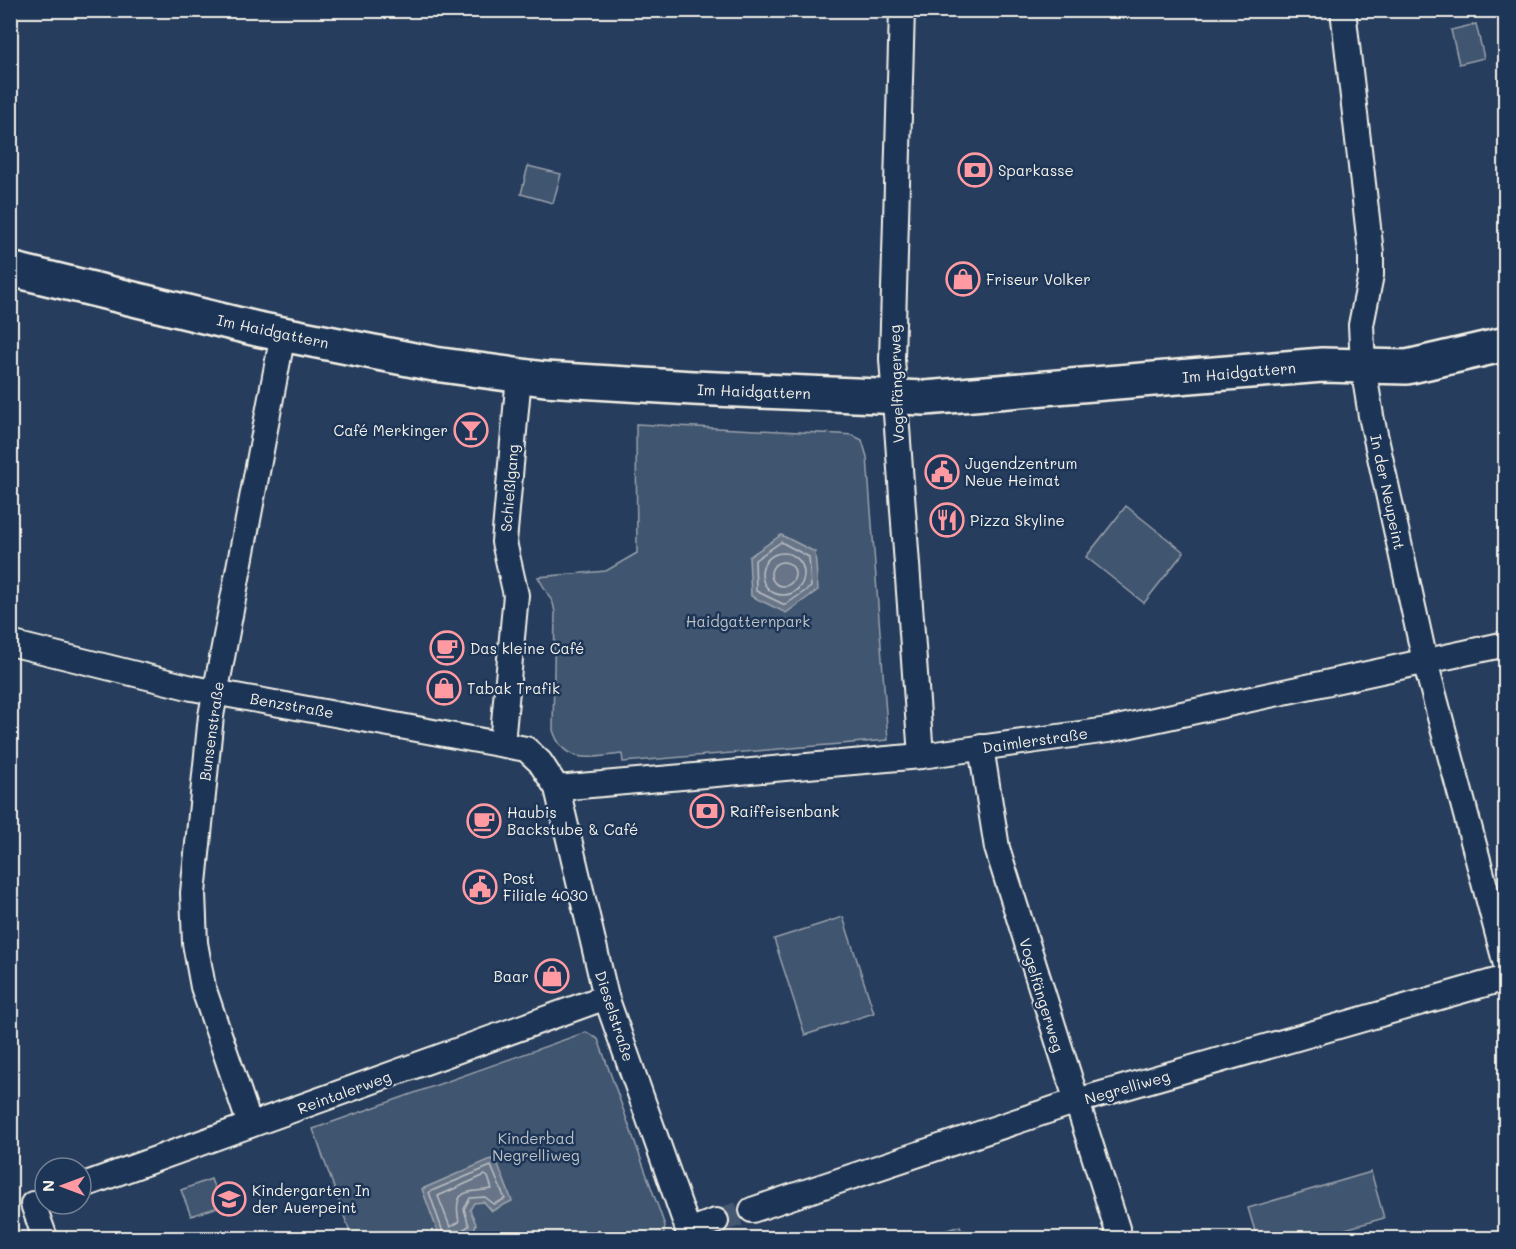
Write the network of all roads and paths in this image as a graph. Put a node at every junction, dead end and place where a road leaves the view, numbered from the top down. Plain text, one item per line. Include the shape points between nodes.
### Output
1 (902, 10) edge
2 (1343, 10) edge
3 (10, 269) edge
4 (283, 334) junction
5 (1506, 344) edge
6 (1363, 366) junction
7 (519, 376) junction
8 (895, 396) junction
9 (10, 643) edge
10 (1506, 644) edge
11 (1425, 661) junction
12 (216, 692) junction
13 (502, 743) junction
14 (981, 747) junction
15 (921, 756) junction
16 (557, 788) junction
17 (1506, 965) edge
18 (1506, 978) edge
19 (606, 997) junction
20 (1077, 1101) junction
21 (250, 1125) junction
22 (93, 1182) edge
23 (29, 1204) edge
24 (752, 1210) tunnel mouth
25 (717, 1221) tunnel mouth
26 (690, 1235) edge
27 (45, 1239) edge
28 (1120, 1239) edge

1 - 8 street, Vogelfängerweg via 892,359
2 - 6 street, In der Neupeint via 1371,253 1371,275 1361,325
3 - 4 street, Im Haidgattern
4 - 7 street, Im Haidgattern via 434,364
4 - 12 street, Bunsenstraße
5 - 6 street, Im Haidgattern via 1407,367
6 - 8 street, Im Haidgattern via 1322,364 925,398
6 - 11 street, In der Neupeint
7 - 8 street, Im Haidgattern
7 - 13 street, Schießlgang via 504,542 516,595
8 - 15 street, Vogelfängerweg
9 - 12 street, Benzstraße
10 - 11 street, Daimlerstraße
11 - 14 street, Daimlerstraße via 1119,728
11 - 17 street, In der Neupeint
12 - 13 street, Benzstraße
12 - 21 street, Bunsenstraße via 196,849 195,943 203,987
13 - 16 street, Benzstraße via 526,749
14 - 15 street, Daimlerstraße
14 - 20 street, Vogelfängerweg via 996,848
15 - 16 street, Daimlerstraße
16 - 19 street, Dieselstraße
18 - 20 street, Negrelliweg
19 - 21 street, Reintalerweg
19 - 26 street, Dieselstraße
20 - 24 street, Negrelliweg
20 - 28 street, Vogelfängerweg
21 - 22 street, Reintalerweg
23 - 27 street
25 - 26 street

